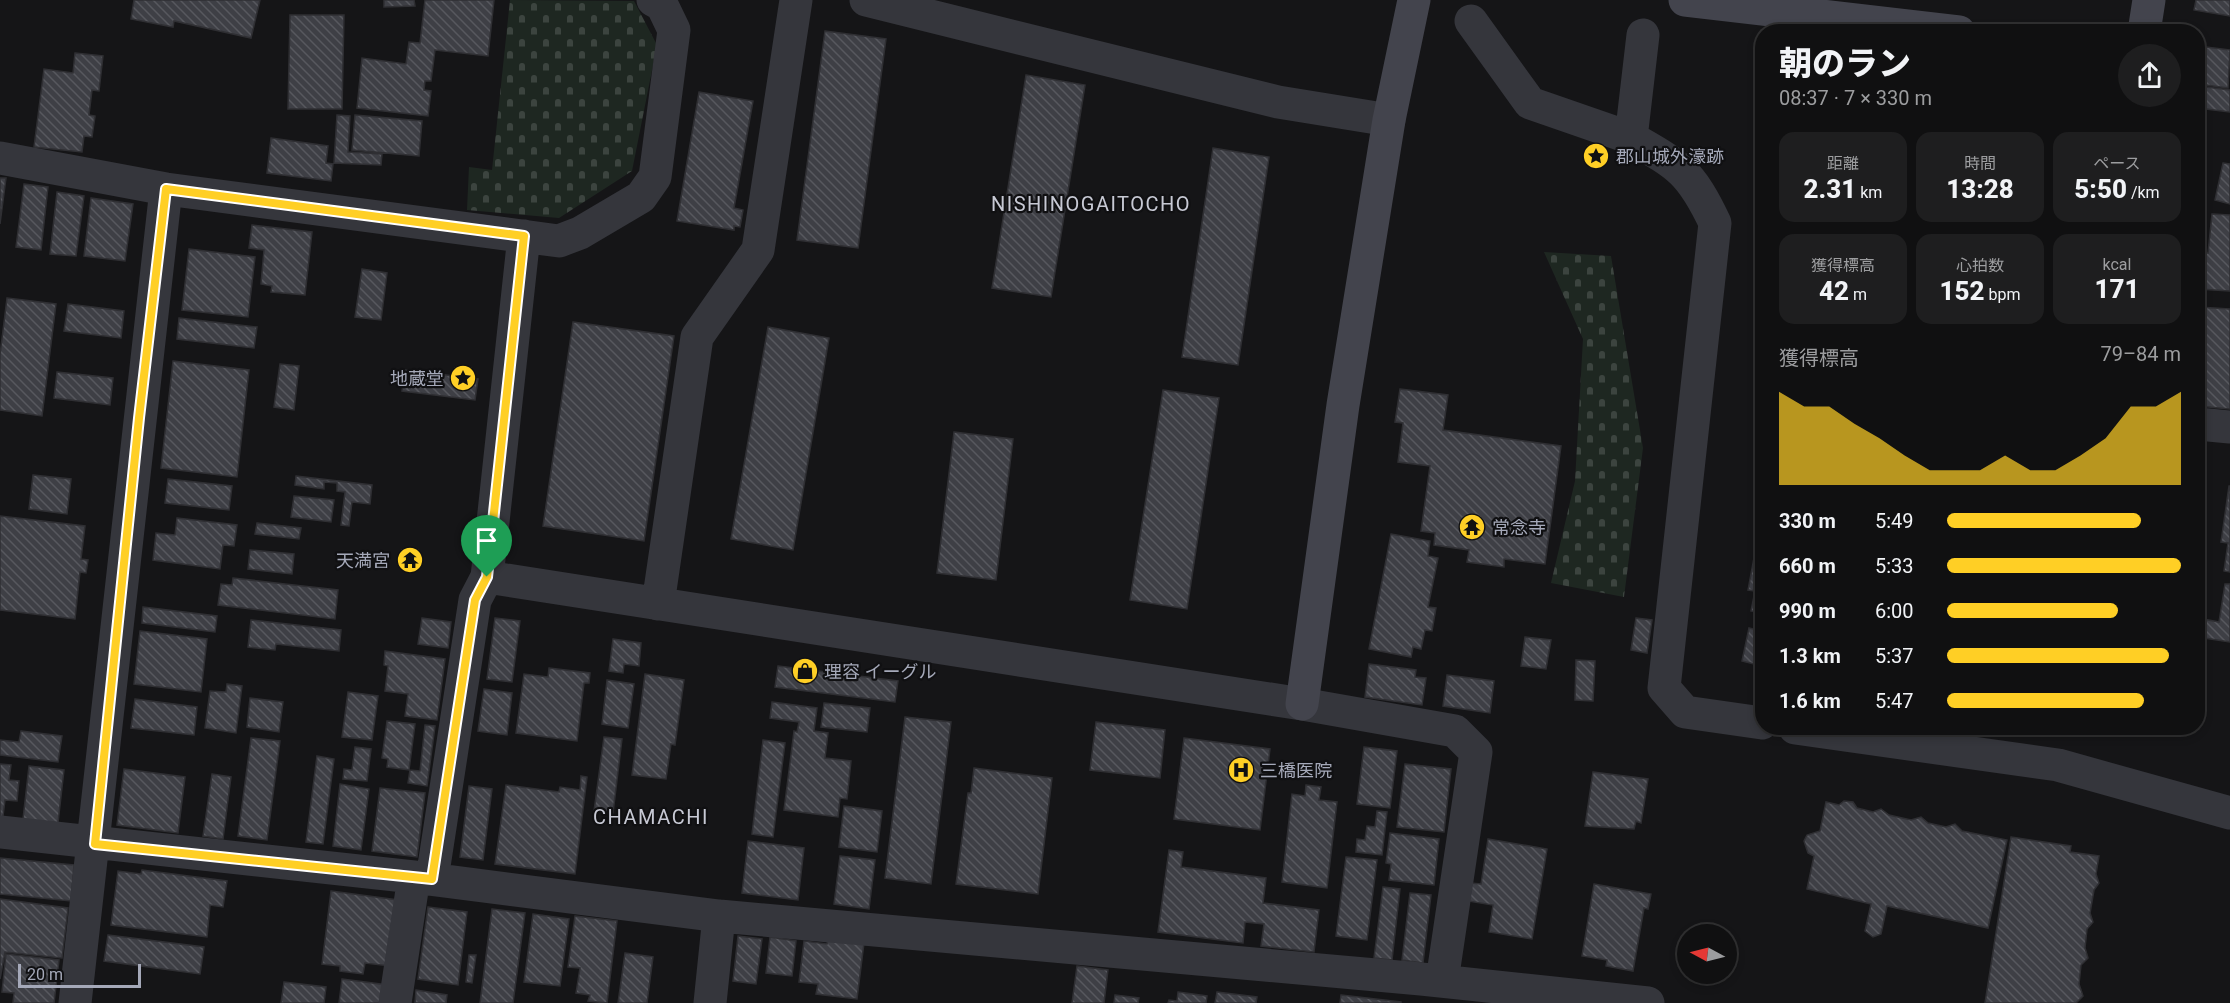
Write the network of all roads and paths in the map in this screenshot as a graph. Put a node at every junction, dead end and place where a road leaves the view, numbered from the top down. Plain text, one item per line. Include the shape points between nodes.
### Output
1 (653, 0) edge
2 (796, 0) edge
3 (866, 0) edge
4 (1414, 0) edge
5 (1686, 0) edge
6 (2149, 0) edge
7 (1471, 21) dead end
8 (1891, 24) edge
9 (2145, 24) edge
10 (1643, 35) dead end
11 (1389, 120) junction
12 (1631, 138) junction
13 (0, 158) edge
14 (166, 189) junction
15 (524, 236) junction
16 (2205, 425) edge
17 (2230, 427) edge
18 (487, 577) junction
19 (658, 604) junction
20 (1302, 704) junction
21 (1755, 722) edge
22 (1845, 735) edge
23 (2230, 813) edge
24 (0, 832) edge
25 (95, 844) junction
26 (423, 878) junction
27 (719, 916) junction
28 (1427, 988) edge
29 (75, 1003) edge
30 (395, 1003) edge
31 (710, 1003) edge
32 (1648, 1003) edge

1 - 15 street via 662,5 674,30 655,177 641,197 579,233 559,240
2 - 19 street via 758,250 697,337
3 - 11 street via 1278,102
4 - 11 street
5 - 8 street
6 - 9 street
7 - 12 street via 1530,103
10 - 12 street
11 - 20 street via 1343,405
12 - 21 street via 1674,163 1700,190 1715,223 1664,688 1685,712
13 - 14 street
14 - 15 street
14 - 25 street
15 - 18 street
16 - 17 street
18 - 19 street
18 - 26 street via 475,600
19 - 20 street
20 - 28 street via 1455,731 1476,752
22 - 23 street via 2058,765
24 - 25 street
25 - 26 street
25 - 29 street
26 - 27 street
26 - 30 street
27 - 28 street
27 - 31 street
28 - 32 street

